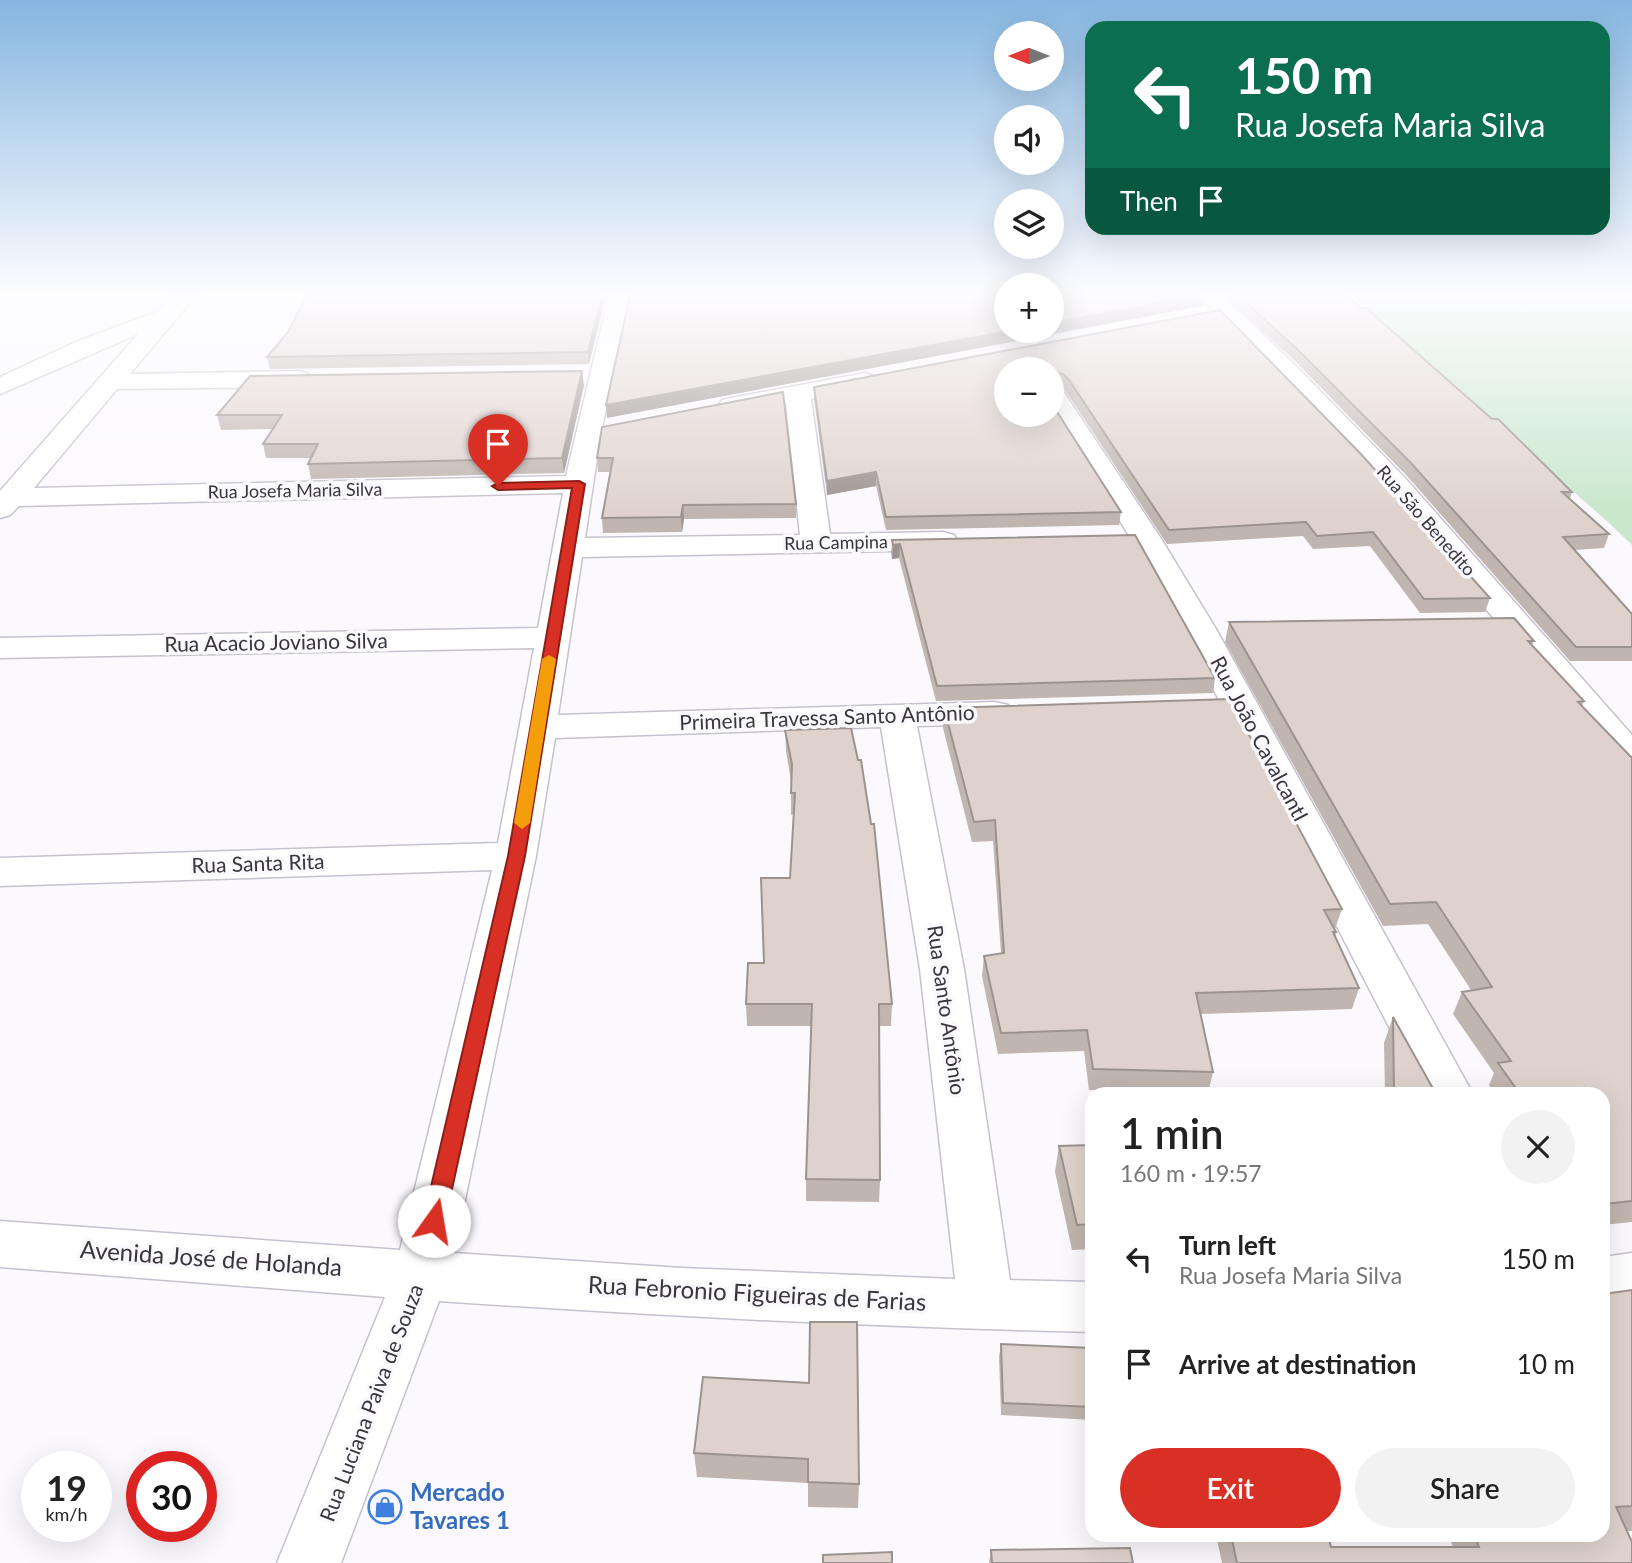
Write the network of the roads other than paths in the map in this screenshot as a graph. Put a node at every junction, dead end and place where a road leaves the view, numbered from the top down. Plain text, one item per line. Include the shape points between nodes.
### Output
1 (39, 368) edge
2 (121, 368) edge
3 (590, 368) edge
4 (1274, 368) edge
5 (894, 375) edge
6 (327, 379) edge
7 (109, 382) junction
8 (0, 386) edge
9 (798, 394) junction
10 (706, 411) edge
11 (1064, 416) edge
12 (579, 484) junction
13 (5, 503) edge
14 (967, 540) edge
15 (816, 543) junction
16 (569, 548) junction
17 (1474, 625) edge
18 (1515, 625) junction
19 (1240, 628) edge
20 (1199, 629) junction
21 (552, 638) junction
22 (0, 648) edge
23 (1241, 705) junction
24 (1200, 706) edge
25 (1034, 712) edge
26 (897, 716) junction
27 (539, 727) junction
28 (1632, 758) edge
29 (516, 856) junction
30 (0, 872) edge
31 (1446, 1087) edge
32 (0, 1244) edge
33 (422, 1274) junction
34 (1632, 1277) edge
35 (1610, 1280) edge
36 (986, 1306) junction
37 (1085, 1307) edge
38 (309, 1563) edge

1 - 8 street
2 - 7 street
3 - 12 street, Rua Luciana Paiva de Souza via 587,375 601,430
4 - 18 street, Rua São Benedito via 1395,484
5 - 9 street
6 - 7 street
7 - 13 street
9 - 10 street
9 - 15 street
11 - 20 street, Rua João CavalcantI via 1131,537
12 - 13 street, Rua Josefa Maria Silva
12 - 16 street, Rua Luciana Paiva de Souza
14 - 15 street, Rua Campina
15 - 16 street, Rua Campina
16 - 21 street, Rua Luciana Paiva de Souza
17 - 18 street
18 - 28 street, Rua São Benedito
19 - 20 street
20 - 23 street, Rua João CavalcantI
21 - 22 street, Rua Acacio Joviano Silva
21 - 27 street, Rua Luciana Paiva de Souza
23 - 24 street
23 - 31 street, Rua João CavalcantI
25 - 26 street, Primeira Travessa Santo Antônio
26 - 27 street, Primeira Travessa Santo Antônio
26 - 36 street, Rua Santo Antônio via 942,969
27 - 29 street, Rua Luciana Paiva de Souza
29 - 30 street, Rua Santa Rita
29 - 33 street, Rua Luciana Paiva de Souza
32 - 33 street, Avenida José de Holanda
33 - 36 street, Rua Febronio Figueiras de Farias
33 - 38 street, Rua Luciana Paiva de Souza
34 - 35 street
36 - 37 street, Rua Febronio Figueiras de Farias

